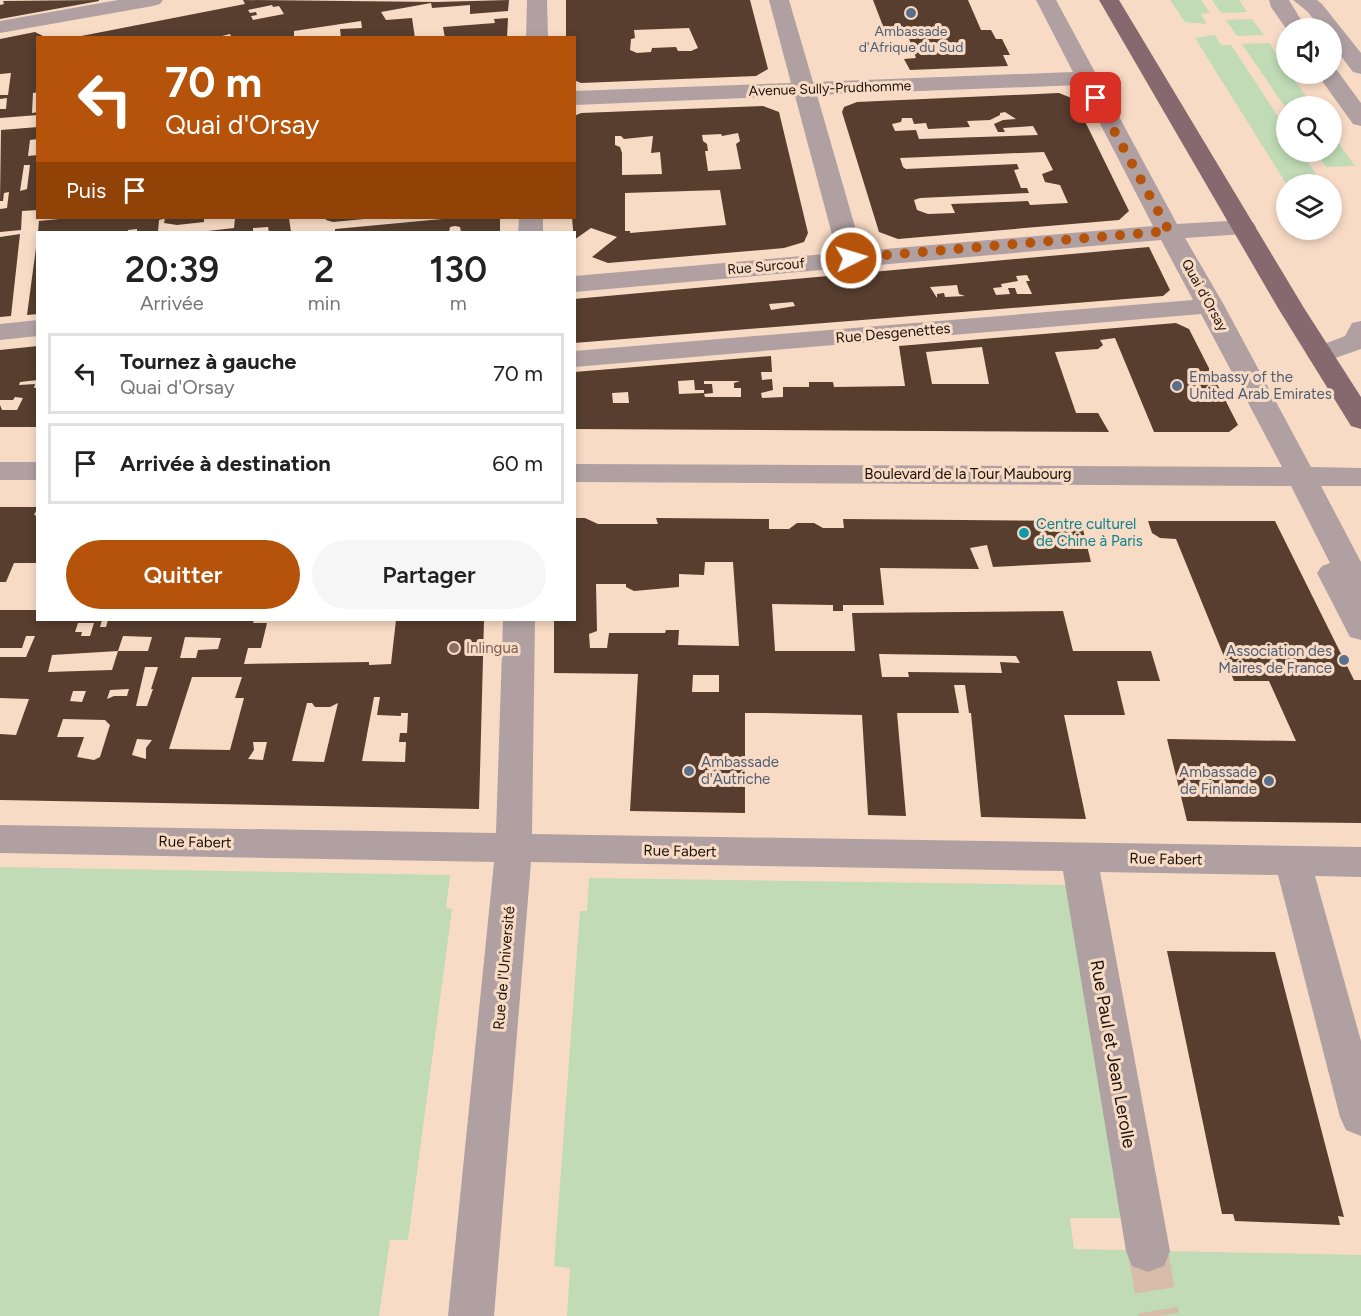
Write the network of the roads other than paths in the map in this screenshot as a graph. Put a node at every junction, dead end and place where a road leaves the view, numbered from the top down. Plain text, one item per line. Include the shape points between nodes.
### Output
1 (153, 0) edge
2 (537, 0) edge
3 (779, 0) edge
4 (1046, 0) edge
5 (1109, 0) edge
6 (1279, 0) edge
7 (1303, 0) edge
8 (1289, 18) edge
9 (1323, 18) edge
10 (0, 27) edge
11 (537, 36) edge
12 (1342, 42) edge
13 (1361, 67) edge
14 (1085, 78) junction
15 (1335, 84) edge
16 (802, 89) junction
17 (576, 98) edge
18 (1361, 119) edge
19 (1244, 227) junction
20 (1169, 231) junction
21 (851, 258) junction
22 (576, 284) edge
23 (1211, 305) junction
24 (36, 328) edge
25 (1361, 329) edge
26 (0, 332) edge
27 (1321, 355) junction
28 (576, 359) edge
29 (1227, 375) dead end
30 (1361, 420) edge
31 (0, 471) edge
32 (36, 471) edge
33 (576, 472) edge
34 (1301, 476) junction
35 (1361, 477) edge
36 (1322, 553) dead end
37 (1361, 592) edge
38 (519, 621) edge
39 (1361, 629) edge
40 (0, 838) edge
41 (514, 848) junction
42 (1079, 857) junction
43 (1293, 861) junction
44 (1361, 862) edge
45 (1361, 1117) edge
46 (1148, 1251) tunnel mouth
47 (471, 1316) edge

1 - 10 street
2 - 11 street
3 - 16 street
4 - 14 street, Quai d'Orsay
5 - 19 main road
6 - 8 street
7 - 9 street
12 - 13 street
14 - 16 street, Avenue Sully-Prudhomme
14 - 20 street, Quai d'Orsay
15 - 18 street
16 - 17 street, Avenue Sully-Prudhomme
16 - 21 street
19 - 20 street, Rue Surcouf
19 - 27 main road
20 - 21 street, Rue Surcouf
20 - 23 street, Quai d'Orsay
21 - 22 street, Rue Surcouf
23 - 28 street, Rue Desgenettes
23 - 29 street via 1200,322
23 - 34 street, Quai d'Orsay
24 - 26 street
25 - 27 street via 1356,341
27 - 30 main road
31 - 32 street
33 - 34 street, Boulevard de la Tour Maubourg
34 - 35 street, Boulevard de la Tour Maubourg
34 - 37 street, Quai d'Orsay
36 - 39 street
38 - 41 street, Rue de l'Université
40 - 41 street, Rue Fabert
41 - 42 street, Rue Fabert
41 - 47 street, Rue de l'Université
42 - 43 street, Rue Fabert
42 - 46 street, Rue Paul et Jean Lerolle
43 - 44 street, Rue Fabert
43 - 45 street

